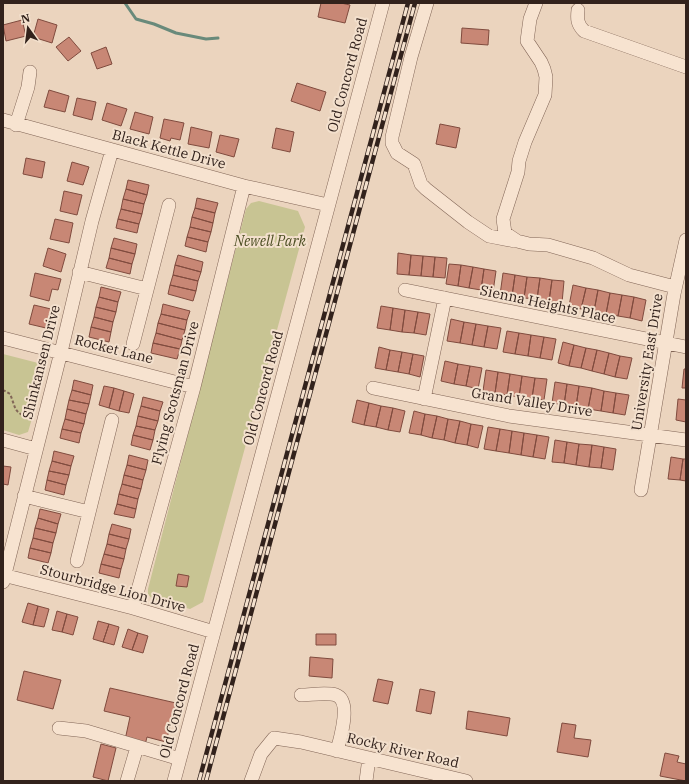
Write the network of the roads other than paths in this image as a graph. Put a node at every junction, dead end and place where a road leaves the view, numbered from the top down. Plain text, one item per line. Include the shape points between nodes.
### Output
1 (383, 3) edge
2 (428, 3) edge
3 (536, 3) edge
4 (578, 10) dead end
5 (686, 67) edge
6 (30, 72) dead end
7 (3, 120) edge
8 (16, 124) junction
9 (112, 150) junction
10 (244, 186) junction
11 (169, 204) dead end
12 (328, 205) junction
13 (686, 240) edge
14 (517, 241) junction
15 (79, 272) junction
16 (675, 287) junction
17 (147, 289) junction
18 (405, 290) dead end
19 (445, 298) junction
20 (3, 338) edge
21 (133, 344) dead end
22 (666, 344) junction
23 (686, 347) edge
24 (61, 352) junction
25 (194, 387) junction
26 (373, 388) dead end
27 (424, 399) junction
28 (112, 420) dead end
29 (650, 436) junction
30 (3, 440) edge
31 (686, 440) edge
32 (36, 449) junction
33 (641, 490) dead end
34 (24, 496) junction
35 (89, 512) junction
36 (77, 561) dead end
37 (4, 577) edge
38 (133, 608) junction
39 (214, 632) junction
40 (301, 695) dead end
41 (59, 728) dead end
42 (137, 747) junction
43 (334, 751) junction
44 (369, 758) junction
45 (180, 759) junction
46 (127, 781) edge
47 (174, 781) edge
48 (251, 781) edge
49 (366, 781) edge
50 (466, 781) edge

1 - 12 street, Old Concord Road
2 - 14 street via 407,73 393,128 392,143 397,153 414,164 421,184 432,194 490,236
3 - 14 street via 530,19 527,41 544,69 545,95 525,142 503,219 506,233
4 - 5 street via 579,26 584,31
6 - 8 street
7 - 8 street, Black Kettle Drive
8 - 9 street, Black Kettle Drive
9 - 10 street, Black Kettle Drive
9 - 15 street, Shinkansen Drive
10 - 12 street, Black Kettle Drive
10 - 25 street, Flying Scotsman Drive
11 - 17 street
12 - 39 street, Old Concord Road
13 - 16 street, University East Drive
14 - 16 street via 548,245 593,258 629,275
15 - 17 street
15 - 24 street, Shinkansen Drive
16 - 22 street, University East Drive
17 - 21 street
18 - 19 street, Sienna Heights Place
19 - 22 street, Sienna Heights Place
19 - 27 street
20 - 24 street, Rocket Lane
22 - 23 street, Sienna Heights Place
22 - 29 street, University East Drive
24 - 25 street, Rocket Lane
24 - 32 street, Shinkansen Drive
25 - 38 street, Flying Scotsman Drive
26 - 27 street, Grand Valley Drive
27 - 29 street, Grand Valley Drive via 508,416
28 - 35 street
29 - 31 street, Grand Valley Drive
29 - 33 street, University East Drive
30 - 32 street
32 - 34 street, Shinkansen Drive
34 - 35 street
34 - 37 street, Shinkansen Drive
35 - 36 street
37 - 38 street, Stourbridge Lion Drive
38 - 39 street, Stourbridge Lion Drive
39 - 45 street, Old Concord Road
40 - 43 street via 336,695 343,703 344,718
41 - 42 street via 86,732
42 - 45 street
42 - 46 street
43 - 44 street, Rocky River Road
43 - 48 street, Rocky River Road via 274,738 261,754
44 - 49 street
44 - 50 street, Rocky River Road
45 - 47 street, Old Concord Road

